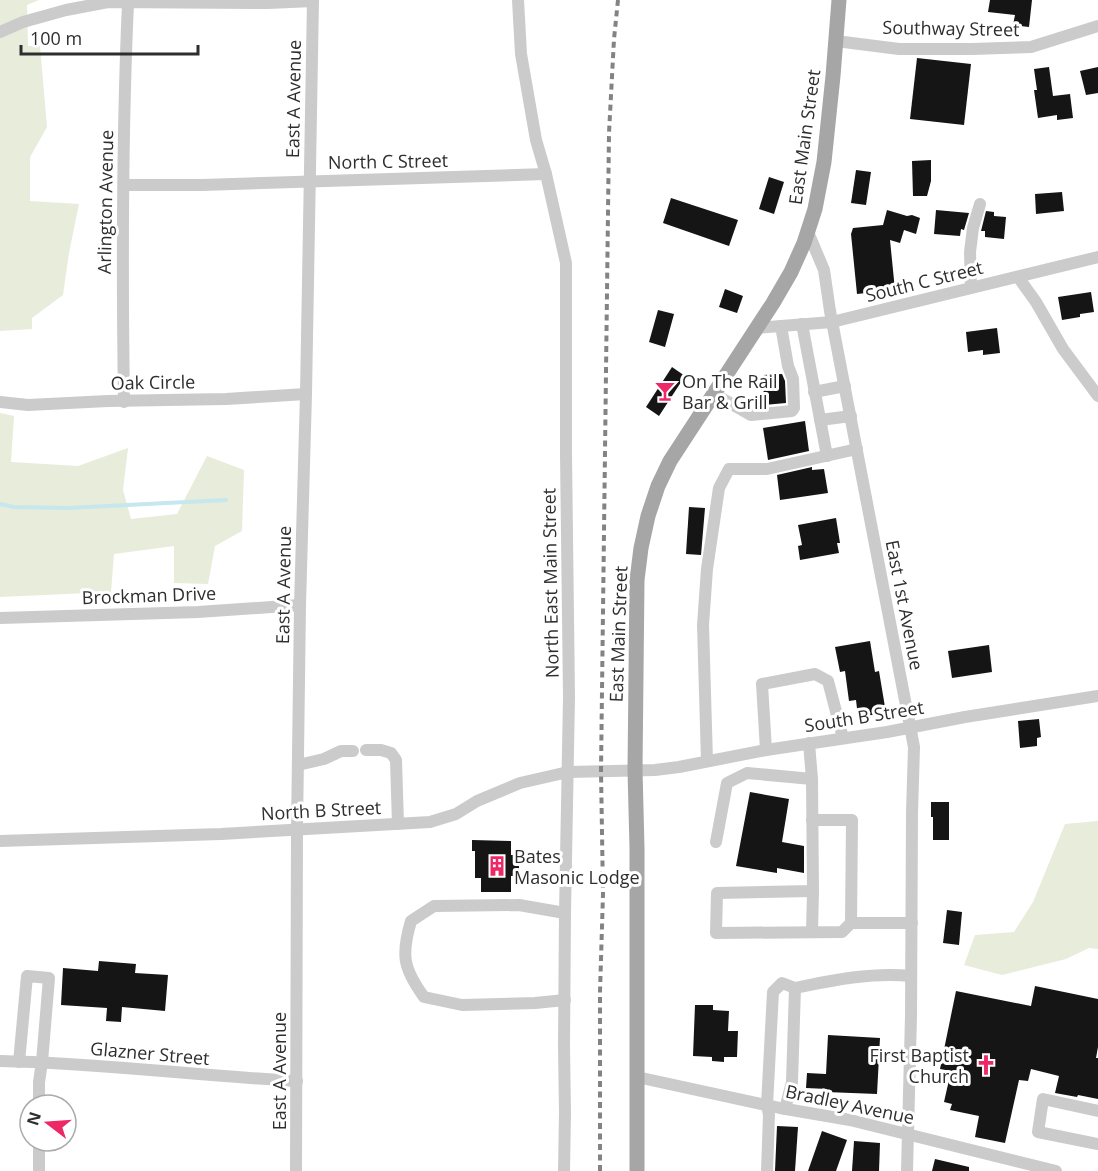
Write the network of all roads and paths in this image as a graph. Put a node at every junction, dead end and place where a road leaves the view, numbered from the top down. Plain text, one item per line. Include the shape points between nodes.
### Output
1 (313, 0) edge
2 (518, 0) edge
3 (839, 0) edge
4 (128, 3) junction
5 (1098, 26) edge
6 (0, 32) edge
7 (836, 41) junction
8 (546, 174) junction
9 (310, 181) junction
10 (124, 185) junction
11 (980, 204) dead end
12 (808, 232) junction
13 (1098, 257) edge
14 (1018, 277) junction
15 (971, 288) junction
16 (832, 322) junction
17 (802, 324) junction
18 (781, 326) junction
19 (757, 328) junction
20 (844, 386) junction
21 (814, 392) junction
22 (306, 394) junction
23 (714, 394) junction
24 (1098, 396) edge
25 (0, 402) edge
26 (124, 402) junction
27 (851, 416) junction
28 (820, 420) junction
29 (857, 449) junction
30 (827, 456) junction
31 (300, 605) junction
32 (0, 618) edge
33 (1098, 696) edge
34 (911, 727) junction
35 (843, 738) junction
36 (809, 743) junction
37 (366, 750) dead end
38 (766, 750) junction
39 (352, 751) dead end
40 (706, 761) junction
41 (298, 765) junction
42 (635, 770) junction
43 (568, 772) junction
44 (812, 779) junction
45 (812, 820) junction
46 (398, 824) junction
47 (297, 830) junction
48 (0, 841) edge
49 (716, 842) dead end
50 (813, 891) junction
51 (565, 913) junction
52 (851, 923) junction
53 (912, 923) junction
54 (812, 932) junction
55 (911, 976) junction
56 (795, 988) junction
57 (565, 1000) junction
58 (0, 1061) edge
59 (19, 1062) junction
60 (42, 1062) junction
61 (636, 1077) junction
62 (297, 1081) junction
63 (39, 1093) edge
64 (767, 1105) junction
65 (785, 1109) junction
66 (1098, 1111) edge
67 (908, 1134) junction
68 (1098, 1144) edge
69 (39, 1153) edge
70 (1033, 1169) edge
71 (39, 1171) edge
72 (296, 1171) edge
73 (564, 1171) edge
74 (637, 1171) edge
75 (767, 1171) edge
76 (907, 1171) edge
77 (1056, 1171) edge

1 - 4 street
1 - 9 street, East A Avenue
2 - 8 street, North East Main Street via 521,54 536,141
3 - 7 main road, East Main Street
4 - 6 street via 108,2 66,10
4 - 10 street, Arlington Avenue
5 - 7 street, Southway Street via 1031,47 899,49
7 - 12 main road, East Main Street via 824,162
8 - 9 street, North C Street
8 - 43 street, North East Main Street via 566,262
9 - 10 street, North C Street
9 - 22 street, East A Avenue
10 - 26 street, Arlington Avenue
11 - 15 street via 970,252
12 - 16 street, East 1st Avenue via 824,270
12 - 19 main road, East Main Street via 791,272
13 - 14 street, South C Street
14 - 15 street, South C Street
14 - 24 street
15 - 16 street, South C Street
16 - 17 street, South C Street
16 - 20 street, East 1st Avenue
17 - 18 street, South C Street
17 - 21 street
18 - 19 street, South C Street
18 - 23 street via 793,379 792,411 751,415
19 - 23 main road, East Main Street
20 - 21 street
20 - 27 street, East 1st Avenue
21 - 28 street
22 - 26 street, Oak Circle
22 - 31 street, East A Avenue
23 - 42 main road, East Main Street via 658,486 641,548 637,580
25 - 26 street, Oak Circle
27 - 28 street
27 - 29 street, East 1st Avenue
28 - 30 street
29 - 30 street
29 - 34 street, East 1st Avenue
30 - 40 street via 767,469 729,469 719,488 703,625
31 - 32 street, Brockman Drive
31 - 41 street, East A Avenue
33 - 34 street, South B Street
34 - 35 street, South B Street
34 - 53 street, East 1st Avenue
35 - 36 street, South B Street
35 - 38 street via 828,681 815,674 762,684
36 - 38 street, South B Street
36 - 44 street
37 - 46 street via 391,753 396,760
38 - 40 street, South B Street
39 - 41 street
40 - 42 street, South B Street
41 - 47 street, East A Avenue
42 - 43 street, North B Street
42 - 61 main road, East Main Street
43 - 46 street, North B Street via 520,783 430,822
43 - 51 street, North East Main Street
44 - 45 street
44 - 49 street via 747,773 727,783
45 - 50 street
45 - 52 street via 852,820
46 - 47 street, North B Street
47 - 48 street, North B Street
47 - 62 street, East A Avenue
50 - 54 street
50 - 54 street via 717,893 716,933
51 - 57 street, North East Main Street
51 - 57 street via 519,906 434,906 411,921 405,961 411,979 424,997 462,1005
52 - 53 street
52 - 54 street via 842,932
53 - 55 street, East 1st Avenue
55 - 56 street via 855,977
55 - 67 street, East 1st Avenue
56 - 64 street via 782,983 773,992
56 - 65 street via 792,1082
57 - 73 street, North East Main Street
58 - 59 street, Glazner Street
59 - 60 street, Glazner Street
59 - 60 street via 27,976 49,978
60 - 62 street, Glazner Street
60 - 63 street
61 - 64 street, Bradley Avenue
61 - 74 main road, East Main Street
62 - 72 street, East A Avenue
64 - 65 street, Bradley Avenue
64 - 75 street
65 - 67 street, Bradley Avenue
66 - 68 street via 1042,1099 1038,1132
67 - 70 street, Bradley Avenue
67 - 76 street, East 1st Avenue
69 - 71 street
70 - 77 street, Bradley Avenue

